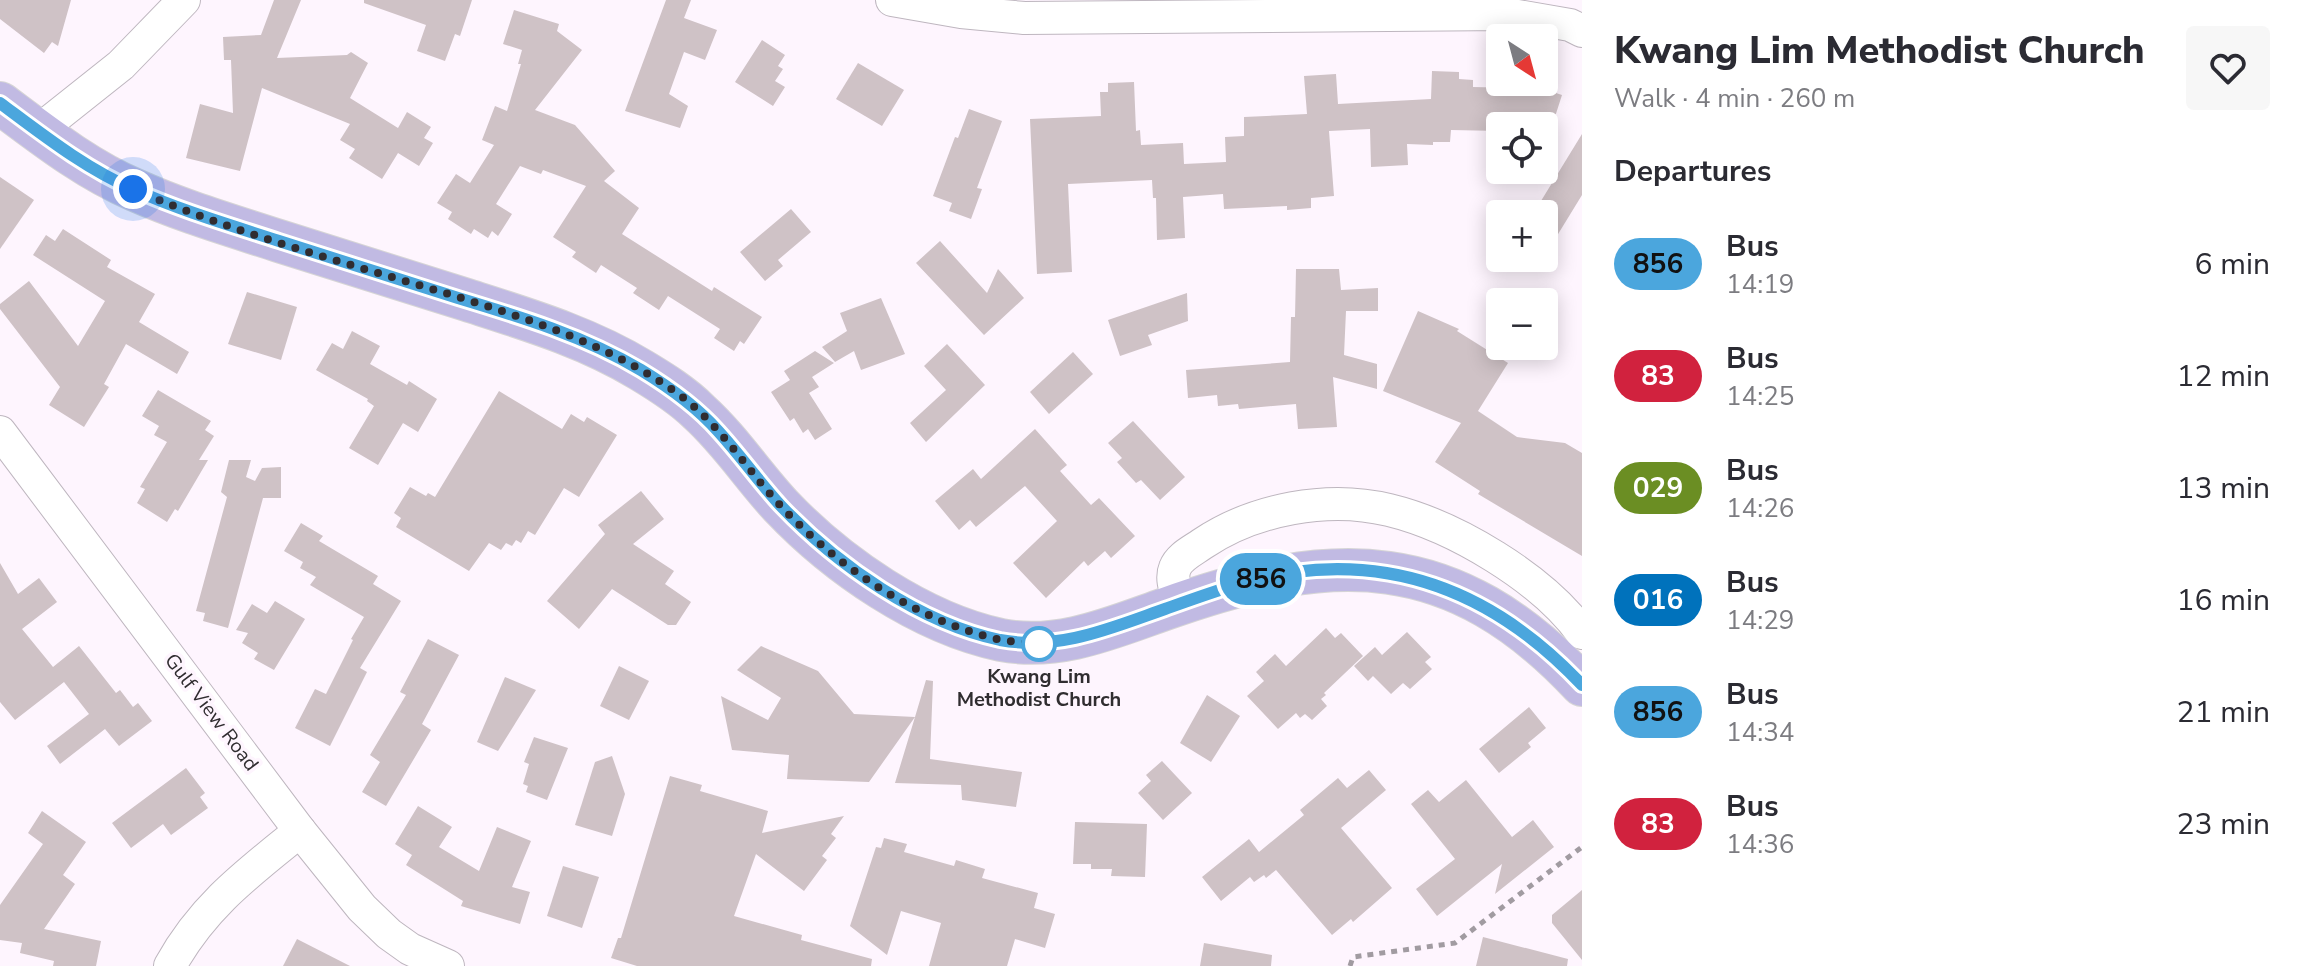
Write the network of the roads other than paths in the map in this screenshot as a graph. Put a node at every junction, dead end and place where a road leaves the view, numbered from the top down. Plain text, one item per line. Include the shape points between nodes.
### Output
1 (184, 0) edge
2 (892, 0) edge
3 (1582, 31) edge
4 (0, 103) edge
5 (49, 139) junction
6 (0, 432) edge
7 (1180, 604) junction
8 (1582, 633) edge
9 (1580, 678) edge
10 (300, 831) junction
11 (170, 966) edge
12 (448, 966) edge

1 - 5 street
2 - 3 street via 1024,18 1506,14
4 - 5 main road
5 - 7 main road via 107,177 181,209 538,323 605,350 700,412 778,503 825,548 897,597 953,625 1008,641 1063,642
6 - 10 street, Gulf View Road
7 - 8 street via 1174,570 1208,540 1267,514 1360,504 1415,517 1481,550 1556,603
7 - 9 main road via 1292,573 1352,569 1408,575 1484,606
10 - 11 street via 202,916
10 - 12 street, Gulf View Road via 389,934

